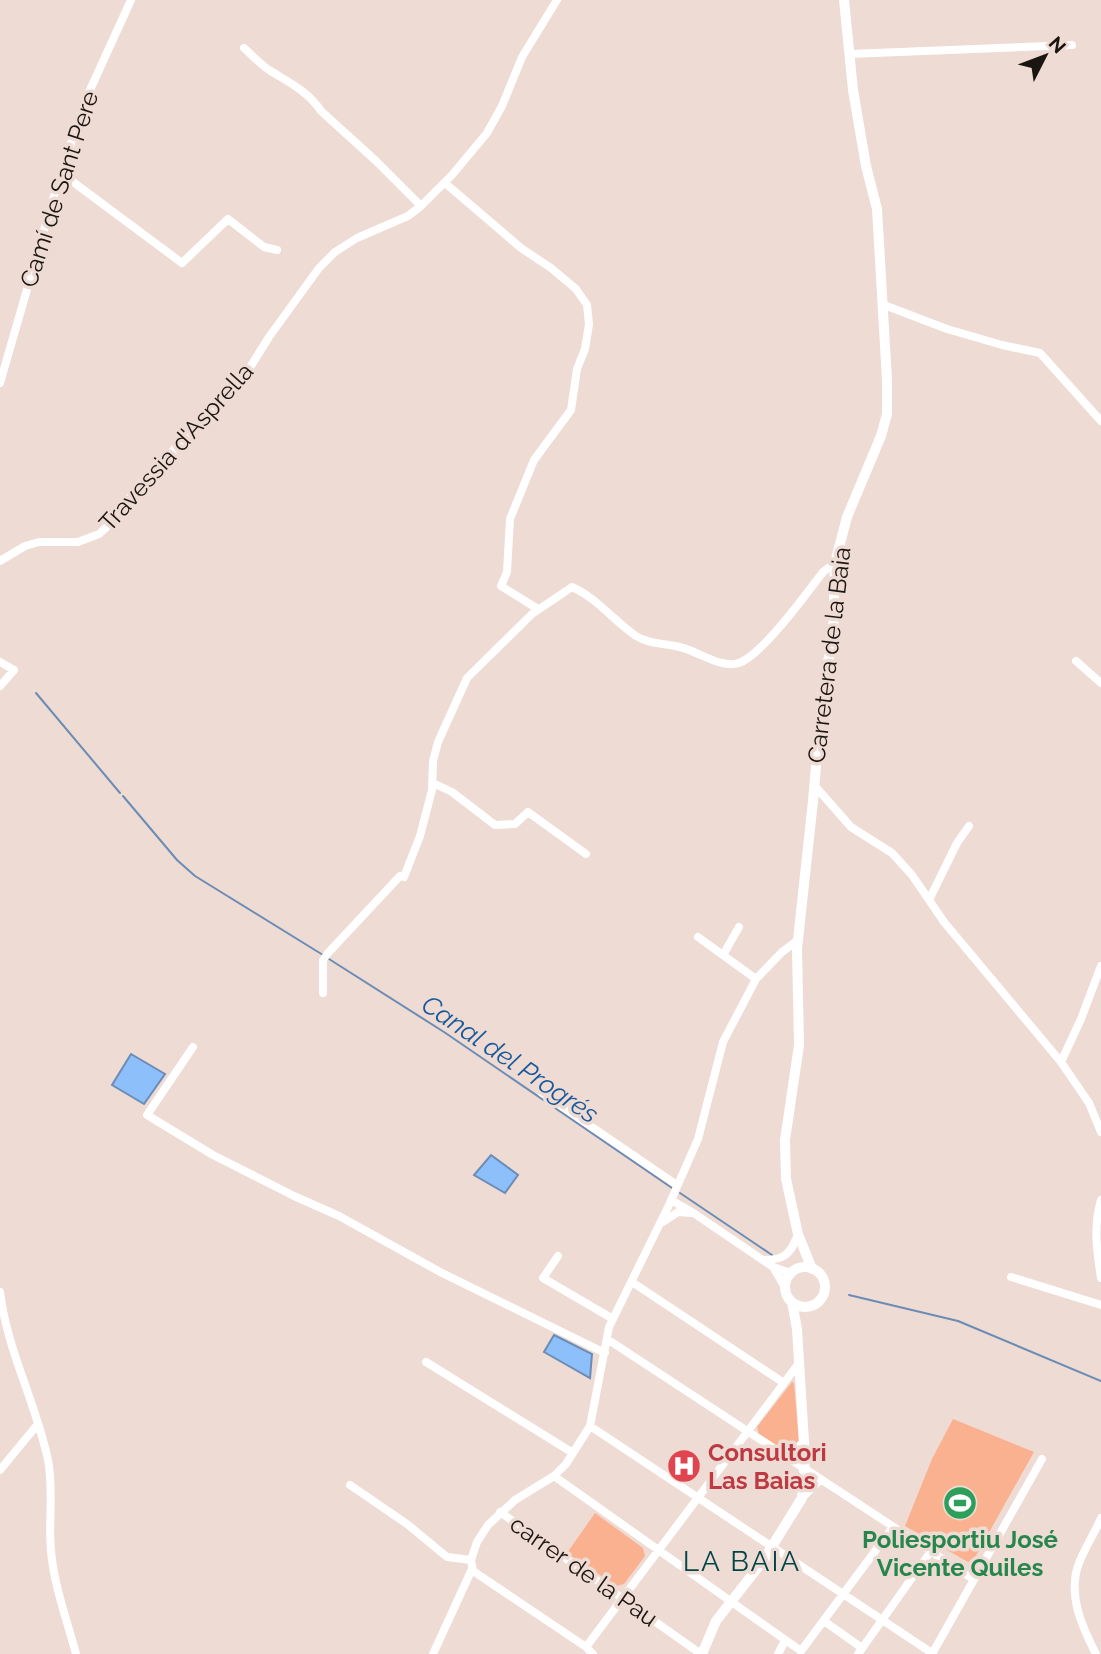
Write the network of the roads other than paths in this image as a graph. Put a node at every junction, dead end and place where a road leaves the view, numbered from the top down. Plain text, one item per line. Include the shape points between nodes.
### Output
1 (131, 0) edge
2 (557, 0) edge
3 (844, 0) edge
4 (1072, 46) dead end
5 (244, 48) dead end
6 (849, 54) junction
7 (61, 173) junction
8 (445, 183) junction
9 (421, 206) junction
10 (277, 250) dead end
11 (884, 305) junction
12 (0, 383) edge
13 (1099, 415) edge
14 (0, 561) edge
15 (835, 563) junction
16 (538, 609) junction
17 (1076, 661) dead end
18 (0, 662) edge
19 (1101, 683) edge
20 (0, 686) edge
21 (433, 783) junction
22 (814, 785) junction
23 (968, 826) dead end
24 (586, 854) dead end
25 (930, 898) junction
26 (739, 927) dead end
27 (698, 937) dead end
28 (798, 940) junction
29 (723, 955) junction
30 (1101, 966) edge
31 (756, 979) junction
32 (323, 993) dead end
33 (193, 1047) dead end
34 (1061, 1062) junction
35 (542, 1093) dead end
36 (1101, 1132) edge
37 (677, 1185) junction
38 (1101, 1200) edge
39 (670, 1202) junction
40 (695, 1214) junction
41 (659, 1225) junction
42 (797, 1236) junction
43 (558, 1256) dead end
44 (763, 1260) junction
45 (773, 1267) junction
46 (812, 1269) junction
47 (793, 1272) junction
48 (1011, 1277) dead end
49 (1101, 1278) edge
50 (632, 1282) junction
51 (786, 1289) junction
52 (0, 1292) edge
53 (792, 1301) junction
54 (1101, 1305) edge
55 (809, 1307) junction
56 (612, 1319) junction
57 (797, 1329) junction
58 (607, 1339) junction
59 (605, 1353) junction
60 (426, 1363) dead end
61 (799, 1363) junction
62 (784, 1383) junction
63 (38, 1424) junction
64 (590, 1426) junction
65 (748, 1432) junction
66 (803, 1442) junction
67 (573, 1453) junction
68 (779, 1453) junction
69 (1042, 1459) dead end
70 (0, 1470) edge
71 (805, 1470) junction
72 (554, 1476) junction
73 (820, 1480) junction
74 (350, 1485) dead end
75 (698, 1498) junction
76 (802, 1498) junction
77 (500, 1512) junction
78 (1101, 1518) edge
79 (893, 1527) junction
80 (772, 1547) junction
81 (659, 1551) junction
82 (931, 1551) junction
83 (472, 1566) junction
84 (973, 1579) junction
85 (844, 1595) junction
86 (623, 1598) junction
87 (731, 1602) junction
88 (882, 1620) junction
89 (824, 1621) junction
90 (785, 1641) junction
91 (586, 1647) junction
92 (860, 1651) edge
93 (932, 1653) edge
94 (76, 1654) edge
95 (433, 1654) edge
96 (593, 1654) edge
97 (701, 1654) edge
98 (778, 1654) edge
99 (1096, 1654) edge

1 - 7 street, Camí de Sant Pere via 94,79
2 - 8 street, Travessia d'Asprella via 522,57 487,133
3 - 6 main road, Carretera de la Baia
4 - 6 street
5 - 9 street via 314,101
6 - 11 main road, Carretera de la Baia via 877,209
7 - 10 street via 182,263 228,219 264,247
7 - 12 street, Camí de Sant Pere
8 - 9 street, Travessia d'Asprella
8 - 16 street via 576,289 587,305 589,324 571,410 534,460 510,519 507,572 501,586
9 - 14 street, Travessia d'Asprella via 357,238 319,268 242,380 138,486 99,534 68,544 39,542
11 - 13 street via 947,329 1040,353
11 - 15 main road, Carretera de la Baia via 887,414 847,517
15 - 16 street via 757,651 739,664 652,643 572,587
15 - 22 main road, Carretera de la Baia via 833,634
16 - 21 street via 467,678 438,741
17 - 19 street
18 - 20 street via 15,670
21 - 24 street via 453,792 495,825 515,824 528,811
21 - 32 street via 420,836 402,876 323,960
22 - 25 street via 852,827 892,853
22 - 28 main road, Carretera de la Baia
23 - 25 street
25 - 34 street via 944,922
26 - 29 street
27 - 29 street
28 - 31 street
28 - 42 main road, Carretera de la Baia via 799,1045 785,1140 786,1179
29 - 31 street
30 - 34 street
31 - 37 street via 723,1042 698,1139
33 - 59 street via 147,1115 213,1154
34 - 36 street via 1089,1103
35 - 37 street
37 - 39 street
38 - 49 street via 1096,1234
39 - 40 street
39 - 41 street
40 - 41 street via 678,1212
40 - 44 street
41 - 50 street
42 - 44 street via 788,1255
42 - 46 main road, Carretera de la Baia
42 - 47 main road, Carretera de la Baia via 799,1251
43 - 56 street via 543,1278
44 - 45 street
45 - 47 street
45 - 51 street
46 - 47 main road
46 - 55 main road via 823,1278 824,1294
47 - 51 main road
48 - 54 street
50 - 56 street
50 - 62 street
51 - 53 main road
52 - 63 street via 13,1354
53 - 55 main road
53 - 57 main road
55 - 57 main road
56 - 58 street
57 - 61 main road
58 - 59 street
58 - 65 street
59 - 64 street
60 - 67 street
61 - 62 street
61 - 66 main road
62 - 65 street
63 - 70 street
63 - 94 street via 49,1463 51,1551
64 - 67 street
64 - 75 street
65 - 68 street
65 - 75 street
66 - 68 street
66 - 71 main road
67 - 72 street
68 - 71 street
69 - 84 street
71 - 73 street
71 - 76 main road
72 - 77 street
72 - 81 street
73 - 76 street
73 - 79 street
74 - 83 street via 447,1557
75 - 80 street
75 - 81 street
76 - 80 main road
77 - 83 street via 477,1542
77 - 86 street, carrer de la Pau
78 - 99 street via 1074,1582 1084,1632
79 - 82 street
79 - 85 street
80 - 85 street
80 - 87 main road
81 - 86 street
81 - 87 street
82 - 84 street
82 - 88 street
83 - 91 street
83 - 95 street
84 - 93 street
85 - 88 street
85 - 89 street
86 - 91 street
86 - 97 street, carrer de la Pau
87 - 90 street
87 - 97 main road
88 - 92 street
88 - 93 street
89 - 90 street via 801,1651
89 - 92 street
90 - 98 street
91 - 96 street

